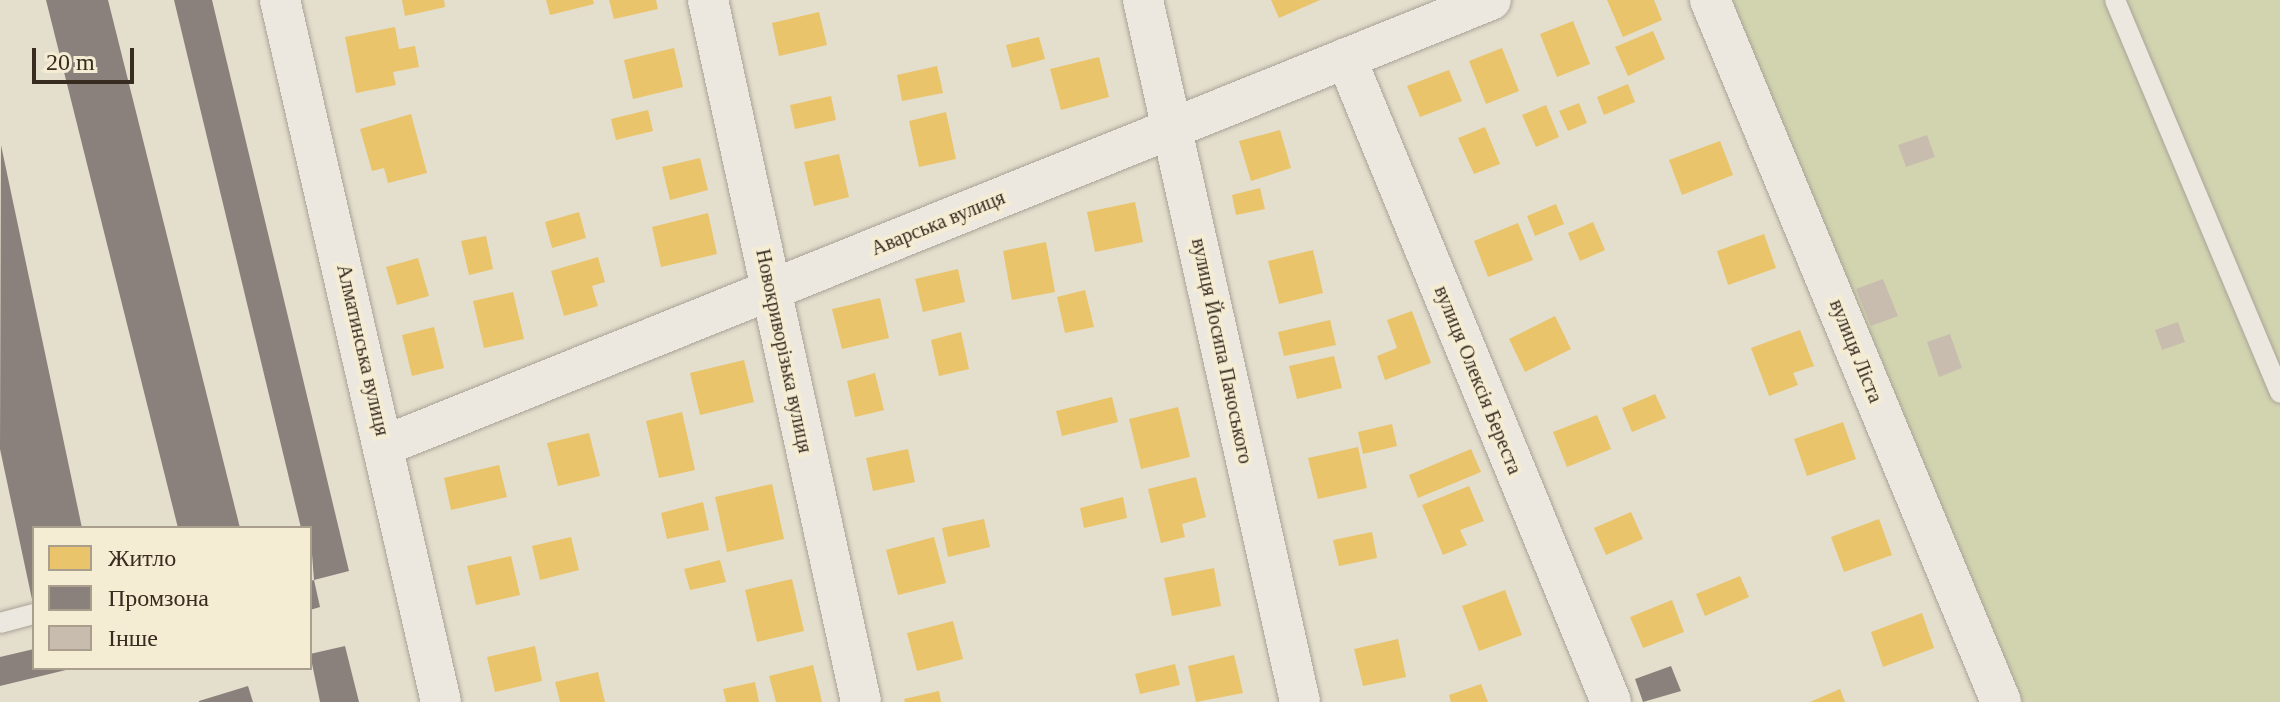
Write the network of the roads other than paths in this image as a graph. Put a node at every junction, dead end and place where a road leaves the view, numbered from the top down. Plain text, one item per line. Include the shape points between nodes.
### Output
1 (280, 0) edge
2 (708, 0) edge
3 (1143, 0) edge
4 (1491, 0) edge
5 (1710, 0) edge
6 (2115, 0) edge
7 (1346, 58) junction
8 (1173, 128) junction
9 (770, 291) junction
10 (2280, 393) edge
11 (386, 445) junction
12 (32, 615) edge
13 (0, 623) edge
14 (441, 702) edge
15 (861, 702) edge
16 (1300, 702) edge
17 (1611, 702) edge
18 (2001, 702) edge

1 - 11 street, Алматинська вулиця
2 - 9 street, Новокриворізька вулиця
3 - 8 street, вулиця Йосипа Пачоського
4 - 7 street, Аварська вулиця
5 - 18 street, вулиця Ліста
6 - 10 lane
7 - 8 street, Аварська вулиця
7 - 17 street, вулиця Олексія Береста
8 - 9 street, Аварська вулиця
8 - 16 street, вулиця Йосипа Пачоського
9 - 11 street, Аварська вулиця
9 - 15 street, Новокриворізька вулиця
11 - 14 street, Алматинська вулиця
12 - 13 lane

